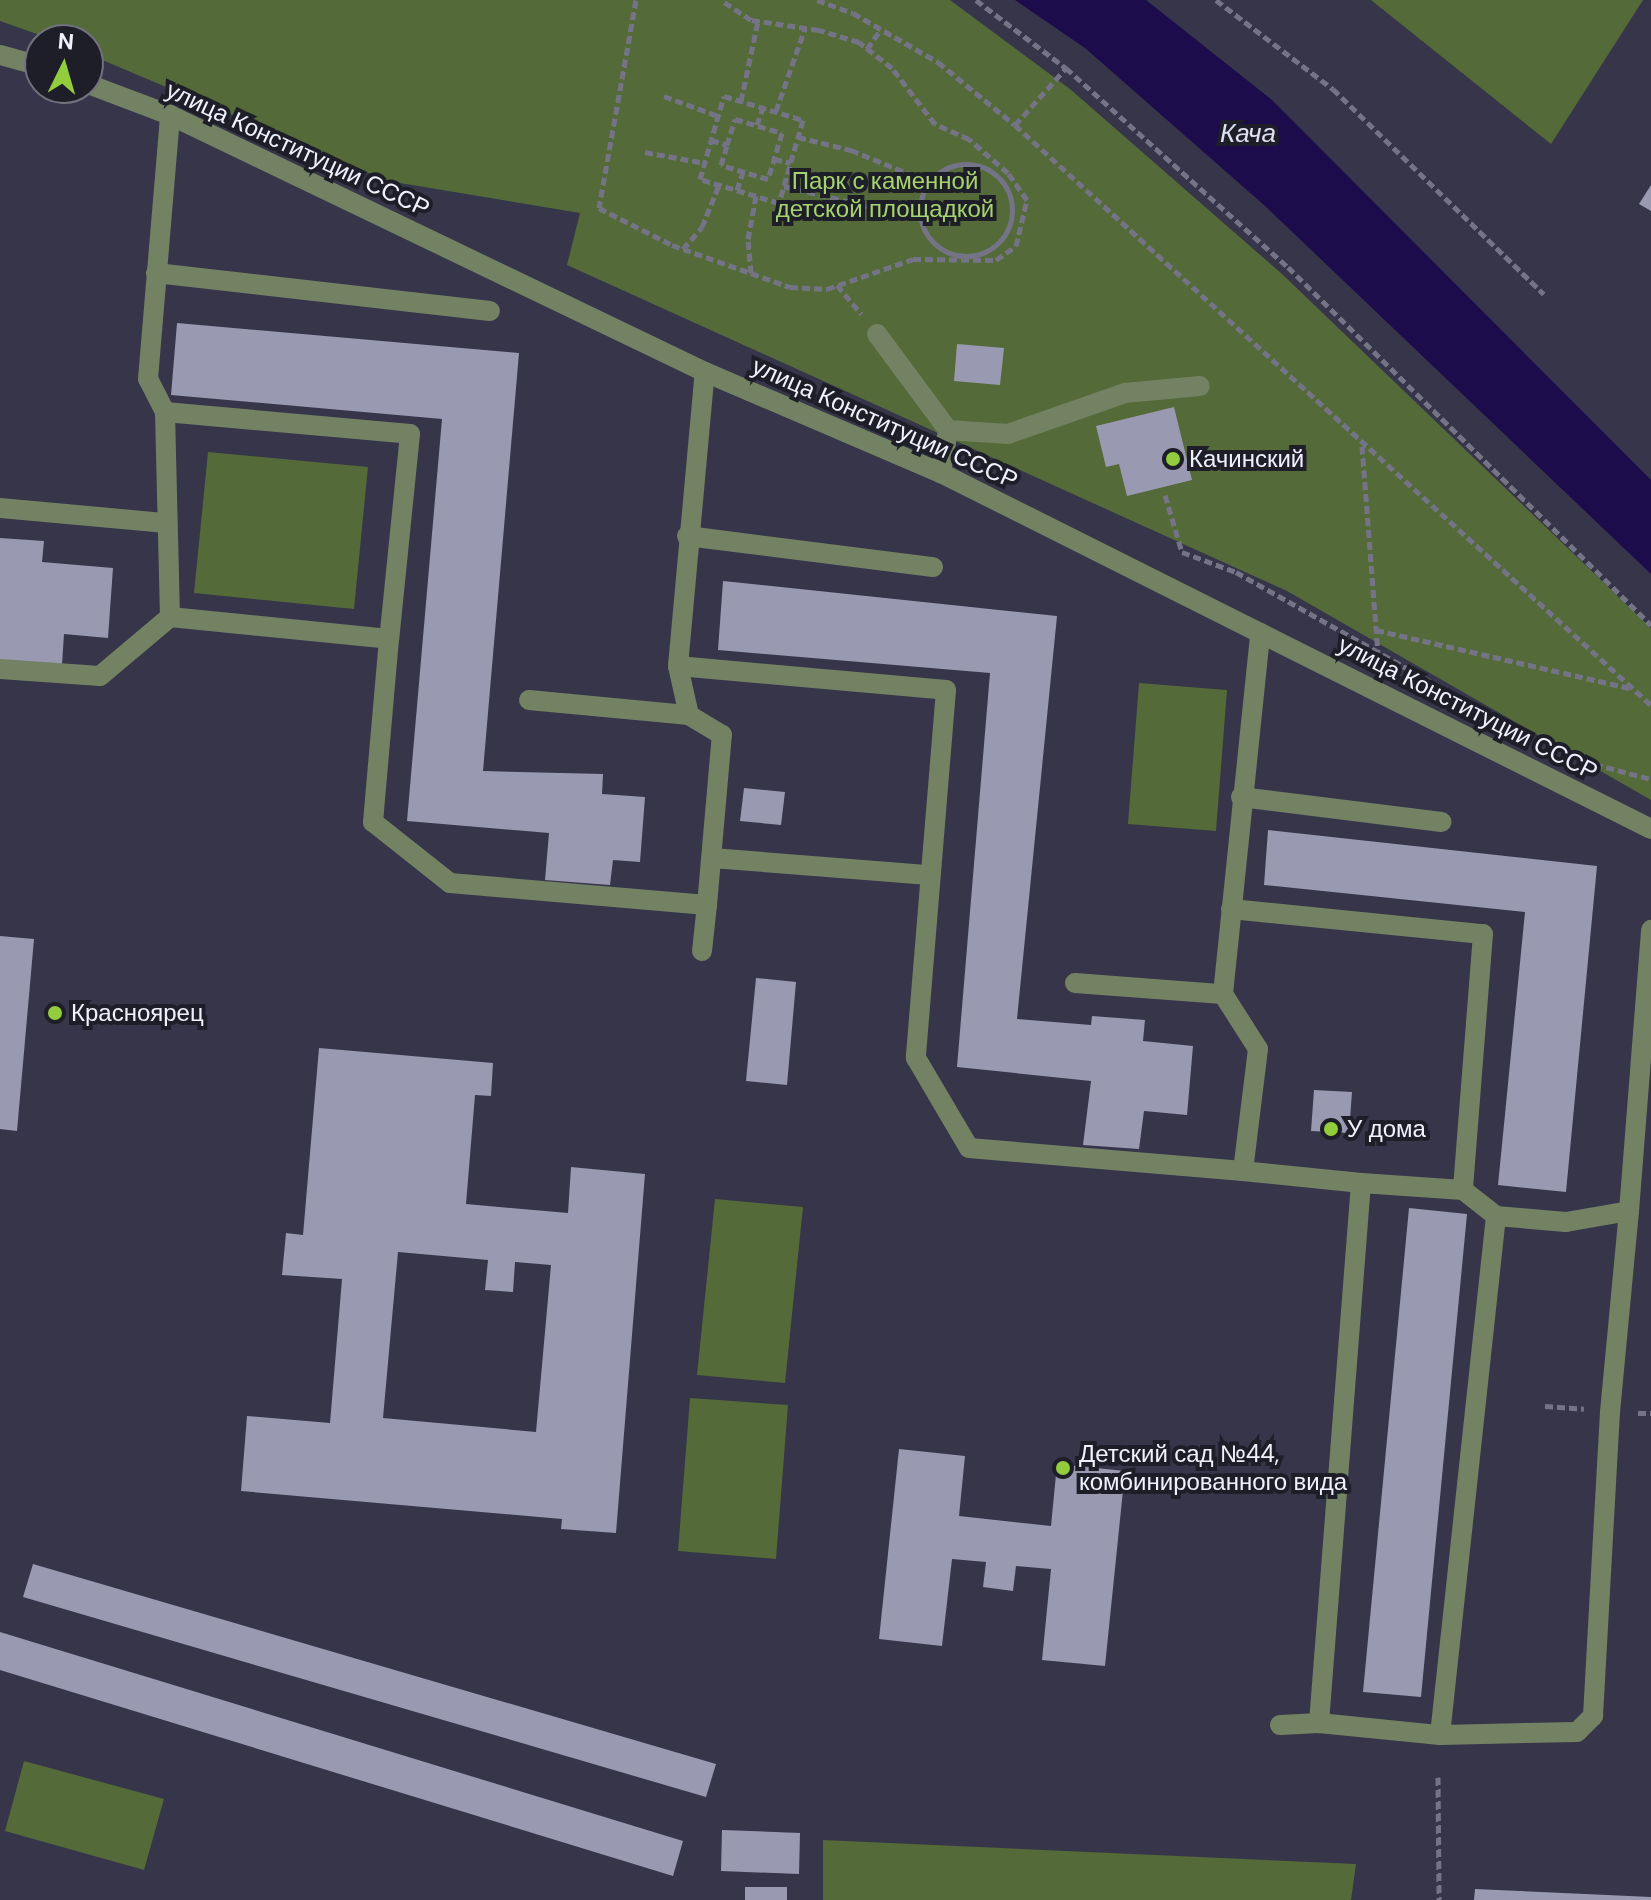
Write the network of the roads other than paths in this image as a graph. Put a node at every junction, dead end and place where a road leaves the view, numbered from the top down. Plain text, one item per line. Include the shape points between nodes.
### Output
1 (0, 55) edge
2 (24, 62) edge
3 (104, 90) edge
4 (170, 115) junction
5 (156, 273) junction
6 (490, 311) dead end
7 (877, 334) road end
8 (705, 372) junction
9 (1200, 386) dead end
10 (165, 412) junction
11 (948, 430) junction
12 (941, 473) junction
13 (0, 508) edge
14 (166, 523) junction
15 (687, 536) junction
16 (933, 567) dead end
17 (170, 617) junction
18 (1260, 633) junction
19 (389, 639) junction
20 (678, 666) junction
21 (0, 669) edge
22 (529, 700) dead end
23 (689, 715) junction
24 (1241, 797) junction
25 (1441, 822) dead end
26 (1651, 829) edge
27 (712, 858) junction
28 (929, 875) junction
29 (707, 905) junction
30 (1231, 909) junction
31 (1651, 930) edge
32 (702, 951) dead end
33 (1075, 983) dead end
34 (1223, 994) junction
35 (1243, 1171) junction
36 (1361, 1183) junction
37 (1463, 1190) junction
38 (1629, 1211) junction
39 (1496, 1216) junction
40 (1319, 1723) junction
41 (1280, 1725) dead end
42 (1440, 1735) junction

1 - 2 street
3 - 4 street, улица Конституции СССР
4 - 5 street
4 - 8 street, улица Конституции СССР
5 - 6 street
5 - 10 street via 148,379
7 - 11 street
8 - 12 street, улица Конституции СССР
8 - 15 street
9 - 11 street via 1125,393 1008,434
10 - 14 street
10 - 19 street via 410,434
11 - 12 street
12 - 18 street, улица Конституции СССР
13 - 14 street
14 - 17 street
15 - 16 street
15 - 20 street
17 - 19 street
17 - 21 street via 100,676
18 - 24 street
18 - 26 street, улица Конституции СССР
19 - 29 street via 373,822 450,883
20 - 23 street
20 - 28 street via 946,690
22 - 23 street
23 - 27 street via 722,735
24 - 25 street
24 - 30 street
27 - 28 street
27 - 29 street
28 - 35 street via 916,1058 969,1148
29 - 32 street
30 - 34 street
30 - 37 street via 1483,934
31 - 38 street
33 - 34 street
34 - 35 street via 1258,1049
35 - 36 street
36 - 37 street
36 - 40 street
37 - 39 street
38 - 39 street via 1566,1222
38 - 42 street via 1610,1412 1593,1716 1577,1732
39 - 42 street
40 - 41 street
40 - 42 street

